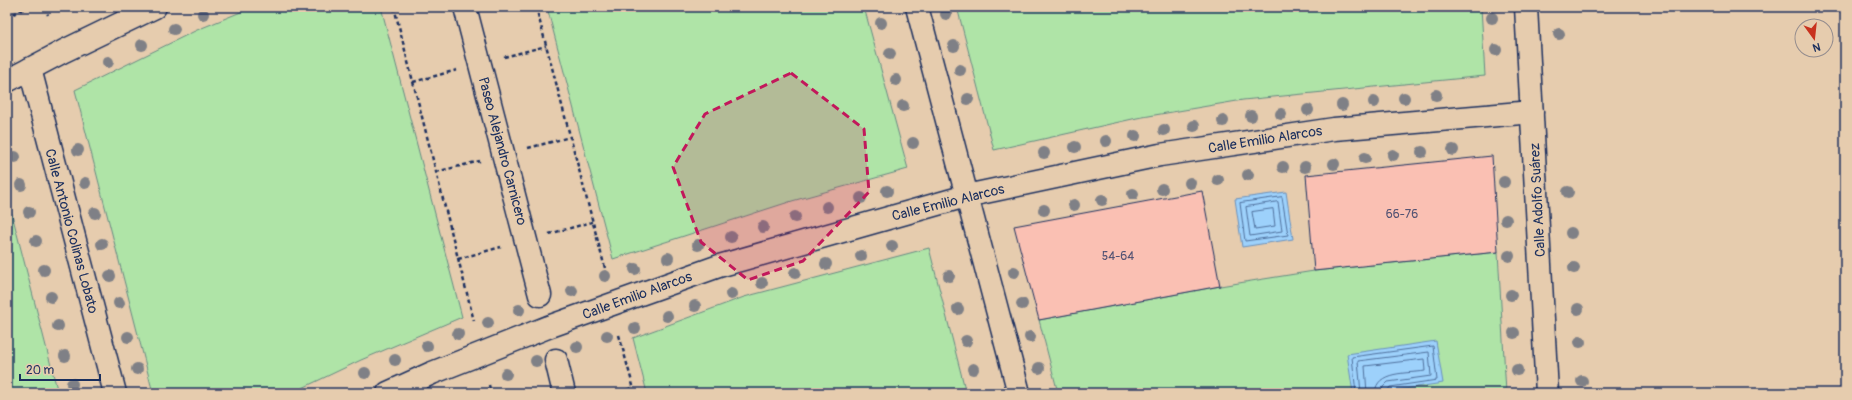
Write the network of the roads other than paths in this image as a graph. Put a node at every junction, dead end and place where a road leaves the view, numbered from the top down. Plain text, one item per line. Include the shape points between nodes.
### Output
1 (155, 7) edge
2 (465, 7) edge
3 (917, 7) edge
4 (1526, 7) edge
5 (30, 69) junction
6 (7, 81) edge
7 (1532, 112) junction
8 (966, 196) junction
9 (540, 295) dead end
10 (556, 360) dead end
11 (115, 393) edge
12 (388, 393) edge
13 (564, 393) edge
14 (1019, 393) edge
15 (1547, 393) edge

1 - 5 street
2 - 9 street, Paseo Alejandro Carnicero
3 - 8 street
4 - 7 street, Calle Adolfo Suárez
5 - 6 street
5 - 11 street, Calle Antonio Colinas Lobato
7 - 8 street, Calle Emilio Alarcos via 1334,129 1160,155
7 - 15 street, Calle Adolfo Suárez
8 - 12 street, Calle Emilio Alarcos via 719,266 540,330
8 - 14 street
10 - 13 street

